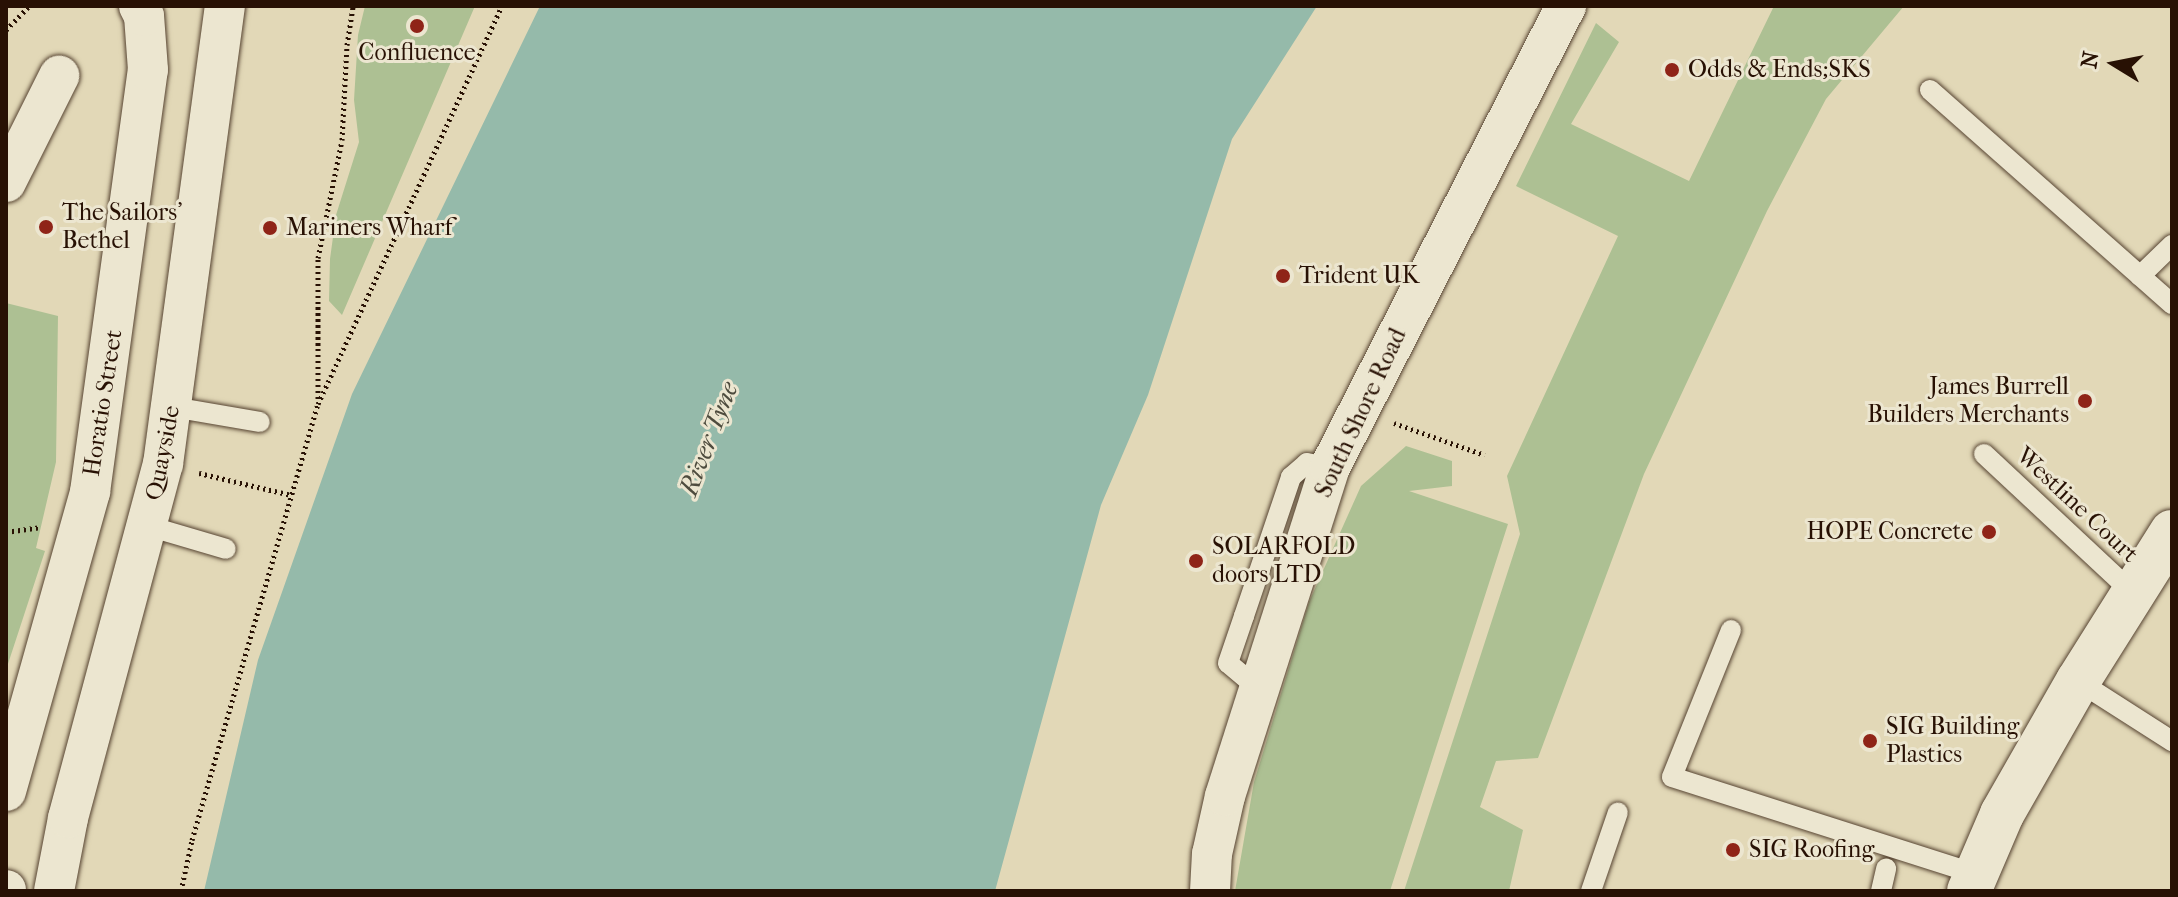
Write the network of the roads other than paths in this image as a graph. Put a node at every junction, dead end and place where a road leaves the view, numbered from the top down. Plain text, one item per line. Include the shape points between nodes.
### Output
1 (139, 6) edge
2 (225, 6) edge
3 (1566, 6) edge
4 (59, 76) dead end
5 (1930, 90) dead end
6 (6, 182) edge
7 (2172, 245) edge
8 (2140, 276) junction
9 (2172, 304) edge
10 (173, 407) junction
11 (260, 422) dead end
12 (1984, 454) dead end
13 (148, 526) junction
14 (2172, 532) edge
15 (226, 549) dead end
16 (2133, 593) junction
17 (1731, 630) dead end
18 (2078, 681) junction
19 (2172, 741) edge
20 (6, 791) edge
21 (1618, 812) dead end
22 (1886, 869) dead end
23 (1972, 882) edge
24 (54, 891) edge
25 (1210, 891) edge
26 (1591, 891) edge
27 (1881, 891) edge

1 - 20 street, Horatio Street via 148,70 94,465
2 - 10 street, Quayside
3 - 25 street, South Shore Road via 1330,467 1225,796
4 - 6 street
5 - 8 lane
7 - 8 lane
8 - 9 lane
10 - 11 lane
10 - 13 street, Quayside
12 - 16 lane, Westline Court
13 - 15 lane
13 - 24 street, Quayside via 68,818
14 - 16 street
16 - 18 street
17 - 23 lane via 1672,777
18 - 19 lane
18 - 23 street via 2002,814
21 - 26 lane
22 - 27 lane

